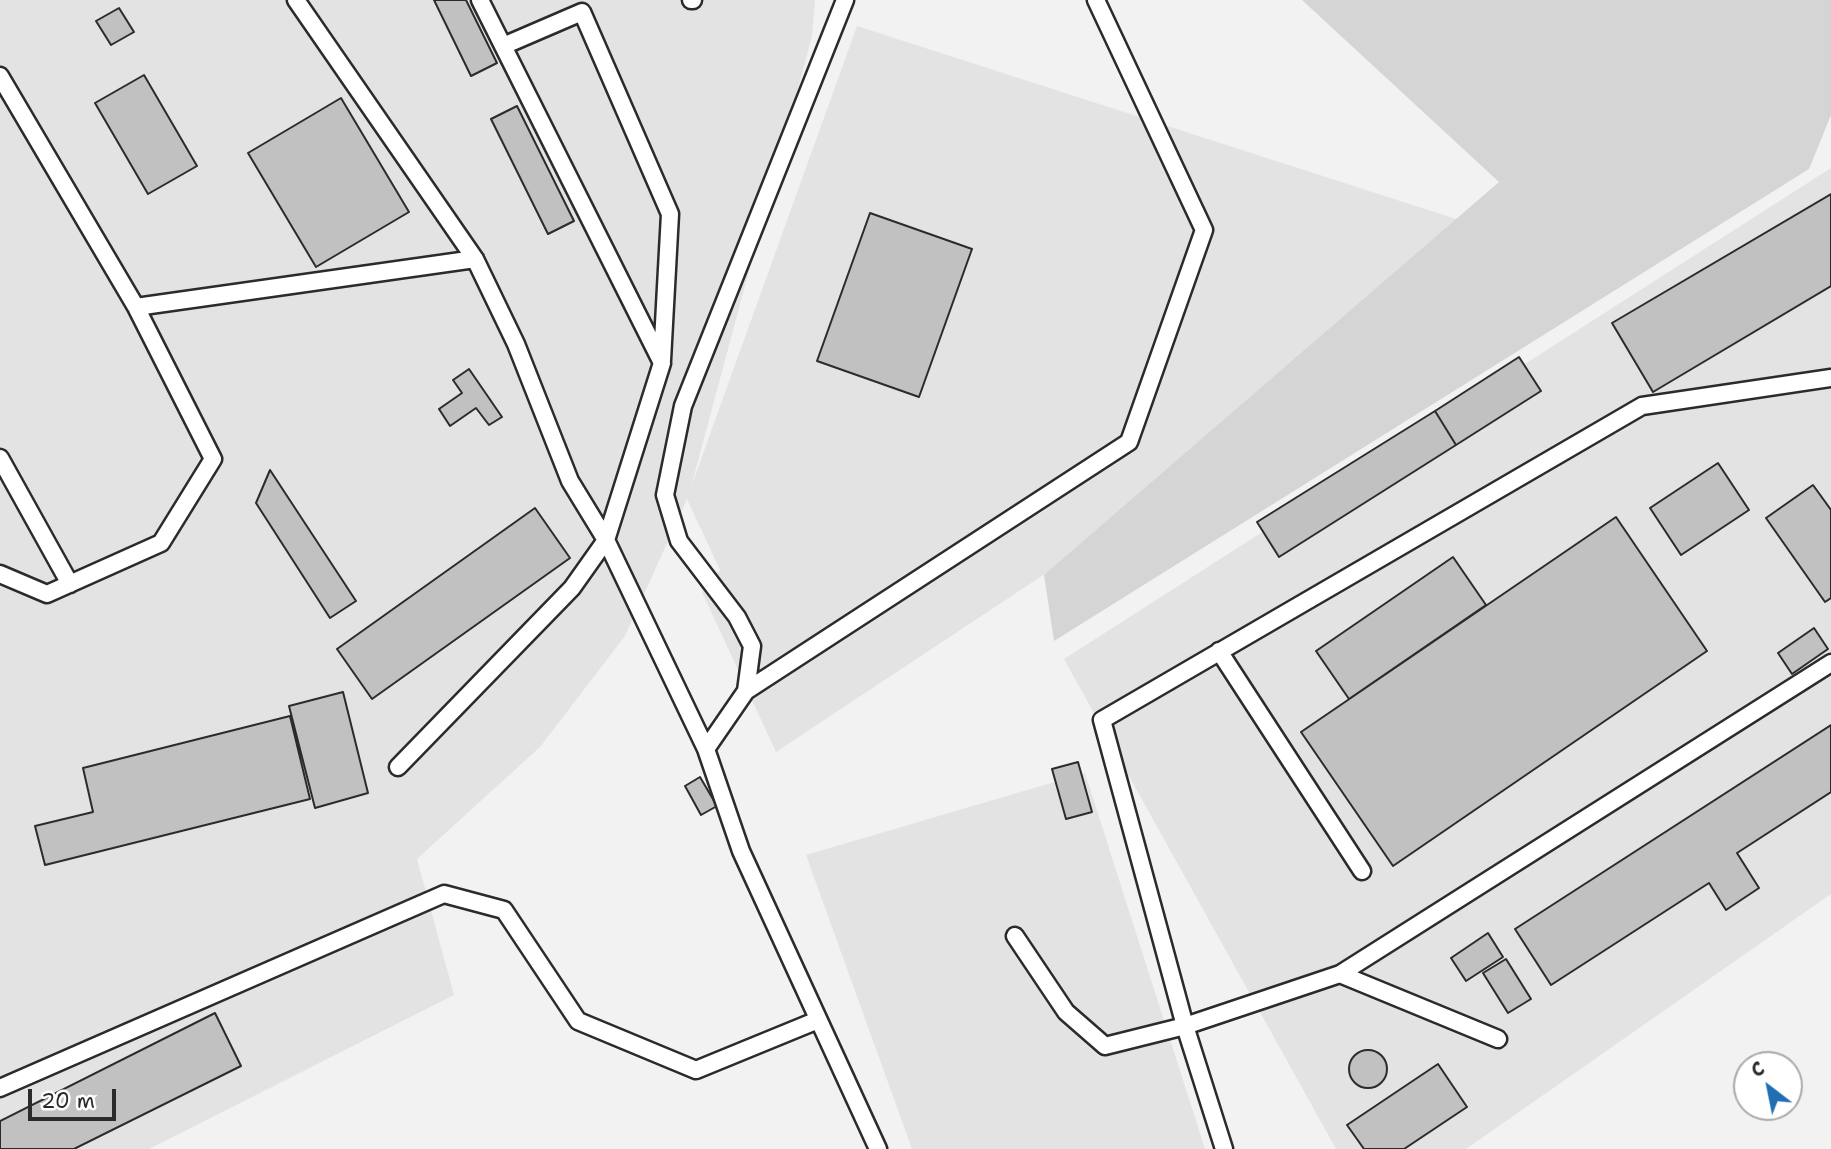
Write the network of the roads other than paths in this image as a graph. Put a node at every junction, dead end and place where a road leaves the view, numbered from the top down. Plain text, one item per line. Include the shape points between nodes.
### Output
1 (296, 0) edge
2 (481, 0) edge
3 (845, 0) edge
4 (1096, 0) edge
5 (503, 46) junction
6 (0, 76) edge
7 (475, 259) junction
8 (136, 307) junction
9 (662, 363) junction
10 (1831, 378) edge
11 (0, 458) edge
12 (606, 540) junction
13 (0, 574) edge
14 (70, 584) junction
15 (1219, 652) junction
16 (1831, 663) edge
17 (746, 691) junction
18 (706, 749) junction
19 (398, 767) dead end
20 (1362, 871) dead end
21 (1015, 936) dead end
22 (1340, 974) junction
23 (818, 1020) junction
24 (1185, 1026) junction
25 (1498, 1039) dead end
26 (0, 1088) edge
27 (878, 1149) edge
28 (1224, 1149) edge

1 - 7 lane
2 - 5 lane
3 - 17 lane via 684,406 665,495 679,541 737,617 752,646
4 - 17 lane via 1204,230 1129,442
5 - 9 lane
5 - 9 lane via 582,12 670,215
6 - 8 lane
7 - 8 lane
7 - 12 lane via 516,344 570,481
8 - 14 lane via 213,459 160,543
9 - 12 lane
10 - 15 lane via 1642,406
11 - 14 lane
12 - 18 lane
12 - 19 lane via 572,588
13 - 14 lane via 47,594
15 - 20 lane
15 - 24 lane via 1102,720
16 - 22 lane
17 - 18 lane
18 - 23 lane via 741,851
21 - 24 lane via 1066,1012 1105,1046
22 - 24 lane
22 - 25 lane
23 - 26 lane via 696,1070 579,1021 504,909 444,894
23 - 27 lane
24 - 28 lane

